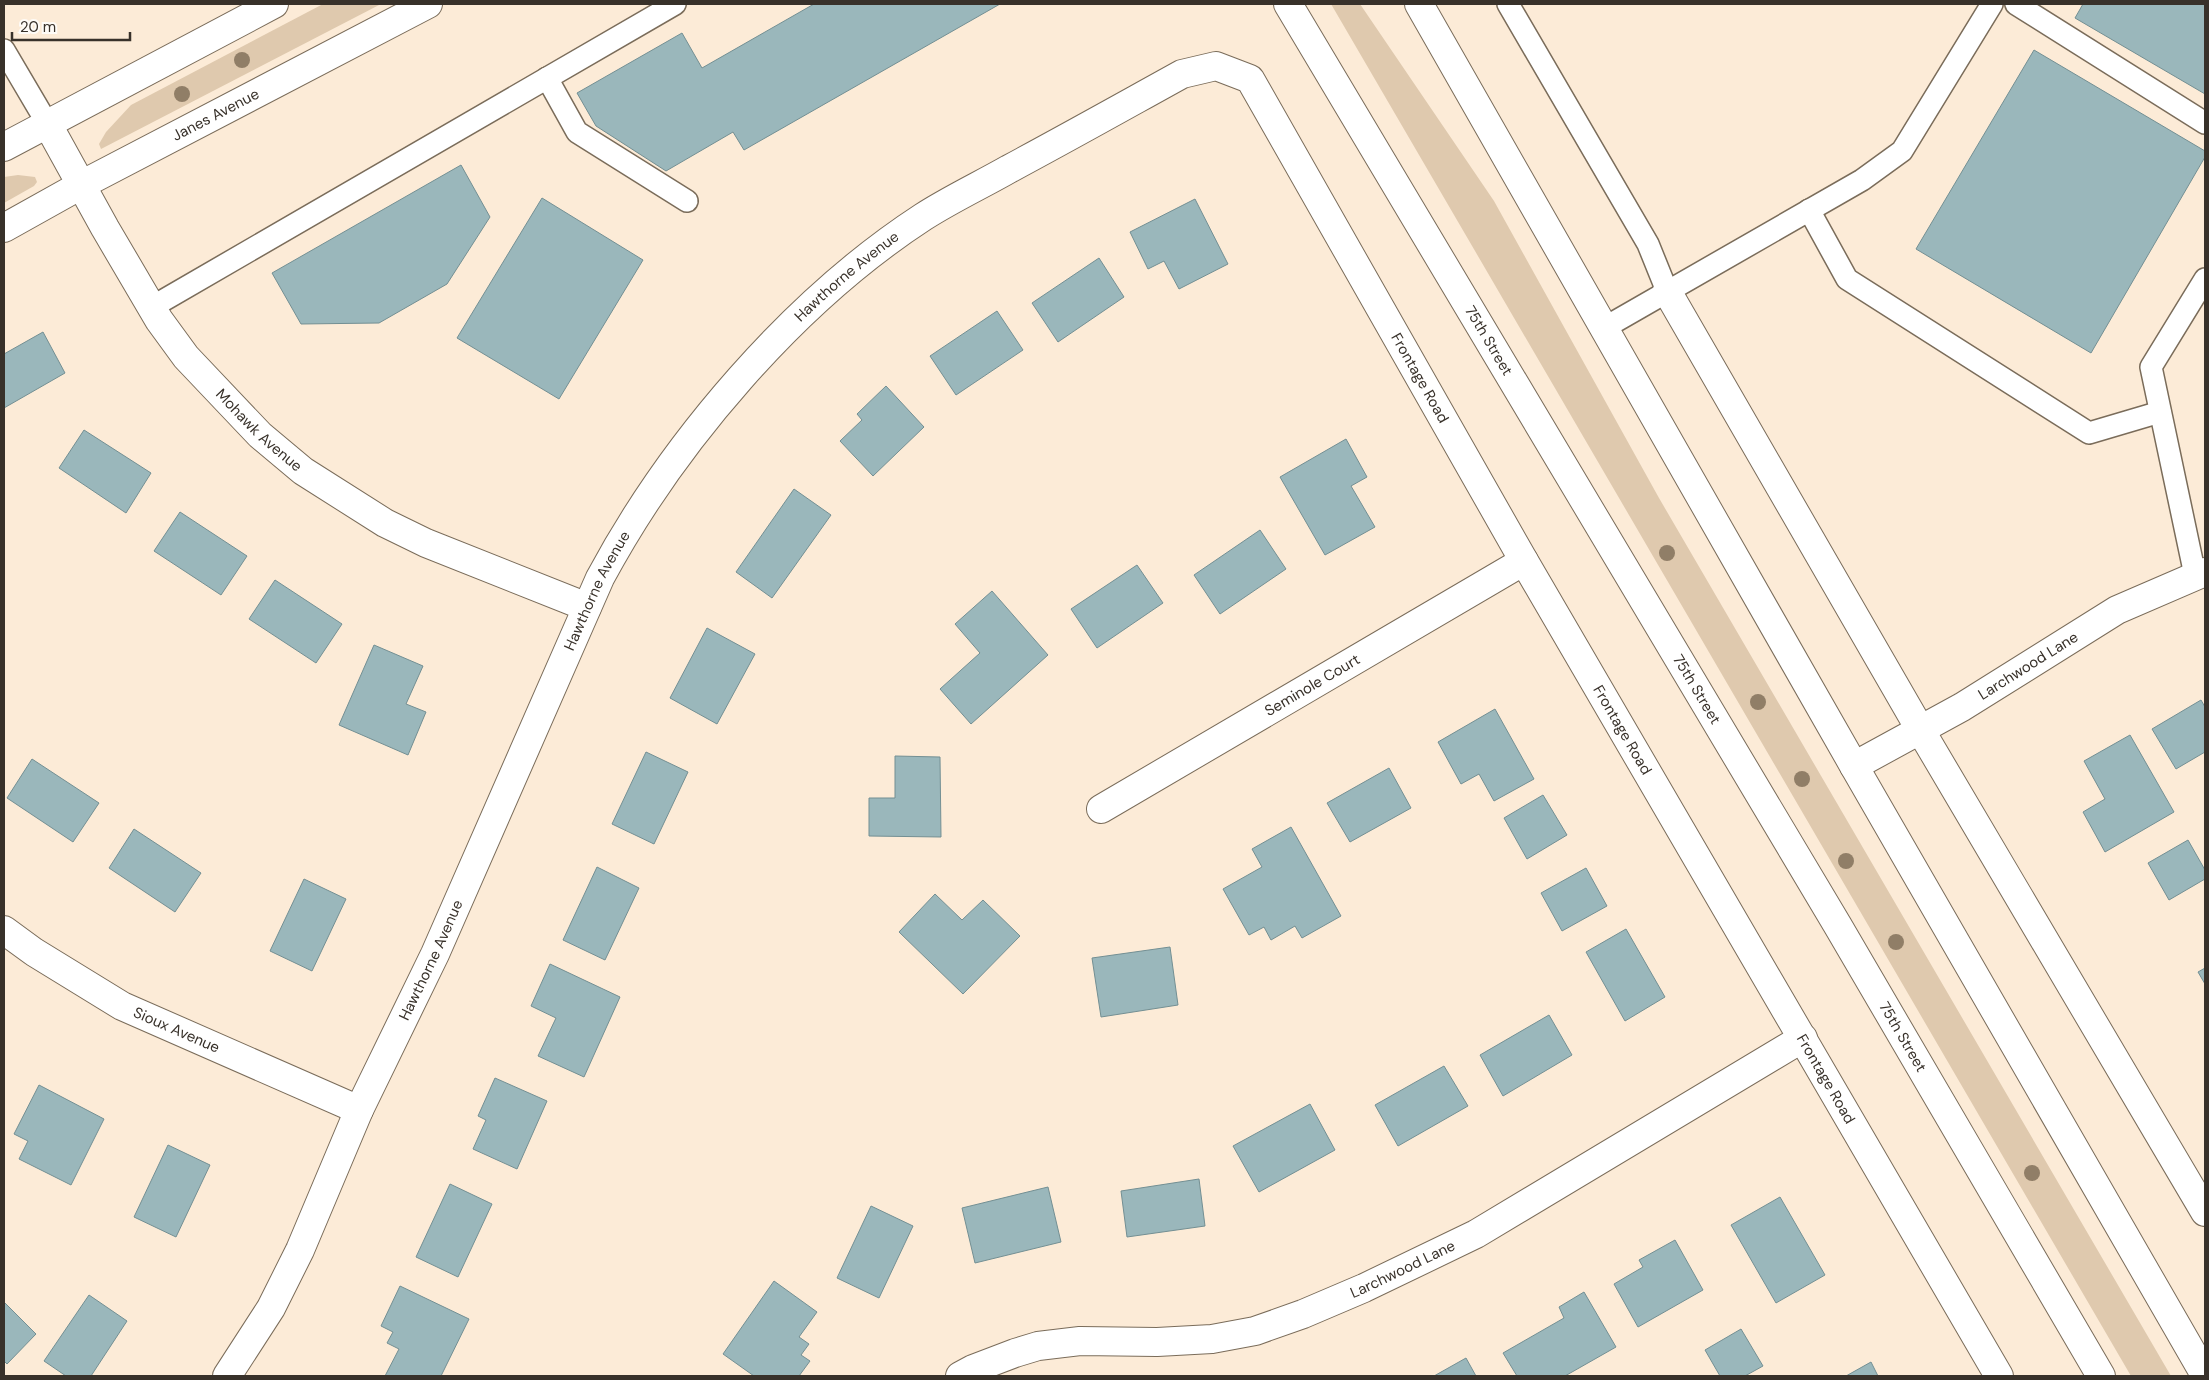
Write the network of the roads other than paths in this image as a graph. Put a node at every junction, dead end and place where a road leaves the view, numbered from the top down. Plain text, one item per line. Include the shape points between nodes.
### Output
1 (274, 4) edge
2 (428, 4) edge
3 (675, 4) edge
4 (1288, 4) edge
5 (1419, 4) edge
6 (1508, 4) edge
7 (1992, 4) edge
8 (2016, 4) edge
9 (4, 50) edge
10 (547, 78) junction
11 (1250, 79) joint
12 (47, 123) junction
13 (2205, 123) edge
14 (4, 147) edge
15 (81, 184) junction
16 (687, 201) dead end
17 (1809, 210) junction
18 (4, 228) edge
19 (2205, 279) edge
20 (1667, 291) junction
21 (152, 307) junction
22 (1604, 328) junction
23 (2160, 412) junction
24 (1524, 561) junction
25 (2200, 574) edge
26 (587, 607) junction
27 (1921, 730) junction
28 (1854, 766) junction
29 (1101, 808) dead end
30 (4, 930) edge
31 (1803, 1038) junction
32 (359, 1110) junction
33 (2205, 1212) edge
34 (2205, 1375) edge
35 (227, 1376) edge
36 (960, 1376) edge
37 (1999, 1376) edge
38 (2101, 1376) edge

1 - 12 street
2 - 15 street, Janes Avenue
3 - 10 lane
4 - 38 street, 75th Street via 1843,935
5 - 22 street
6 - 20 lane via 1648,244
7 - 17 lane via 1902,152 1862,180
8 - 13 lane
9 - 12 lane
10 - 16 lane via 577,132
10 - 21 lane
11 - 24 street, Frontage Road
11 - 26 street, Hawthorne Avenue via 1216,66 1182,74 924,217 852,268 756,361 664,472 625,530
12 - 14 street
12 - 15 street, Mohawk Avenue
15 - 18 street, Janes Avenue
15 - 21 street, Mohawk Avenue
17 - 20 lane
17 - 23 lane via 1847,279 2089,433
19 - 23 lane via 2151,368
20 - 22 lane
20 - 27 street
21 - 26 street, Mohawk Avenue via 186,357 218,393 260,435 303,471 385,523 426,543
22 - 28 street
23 - 25 lane
24 - 29 street, Seminole Court
24 - 31 street, Frontage Road
25 - 27 street, Larchwood Lane via 2117,610
26 - 32 street, Hawthorne Avenue via 435,954
27 - 28 street, Larchwood Lane
27 - 33 street
28 - 34 street
30 - 32 street, Sioux Avenue via 122,1006
31 - 36 street, Larchwood Lane via 1476,1234 1303,1314 1255,1331 1212,1339 1080,1341 1038,1346
31 - 37 street, Frontage Road
32 - 35 street, Hawthorne Avenue via 271,1308

